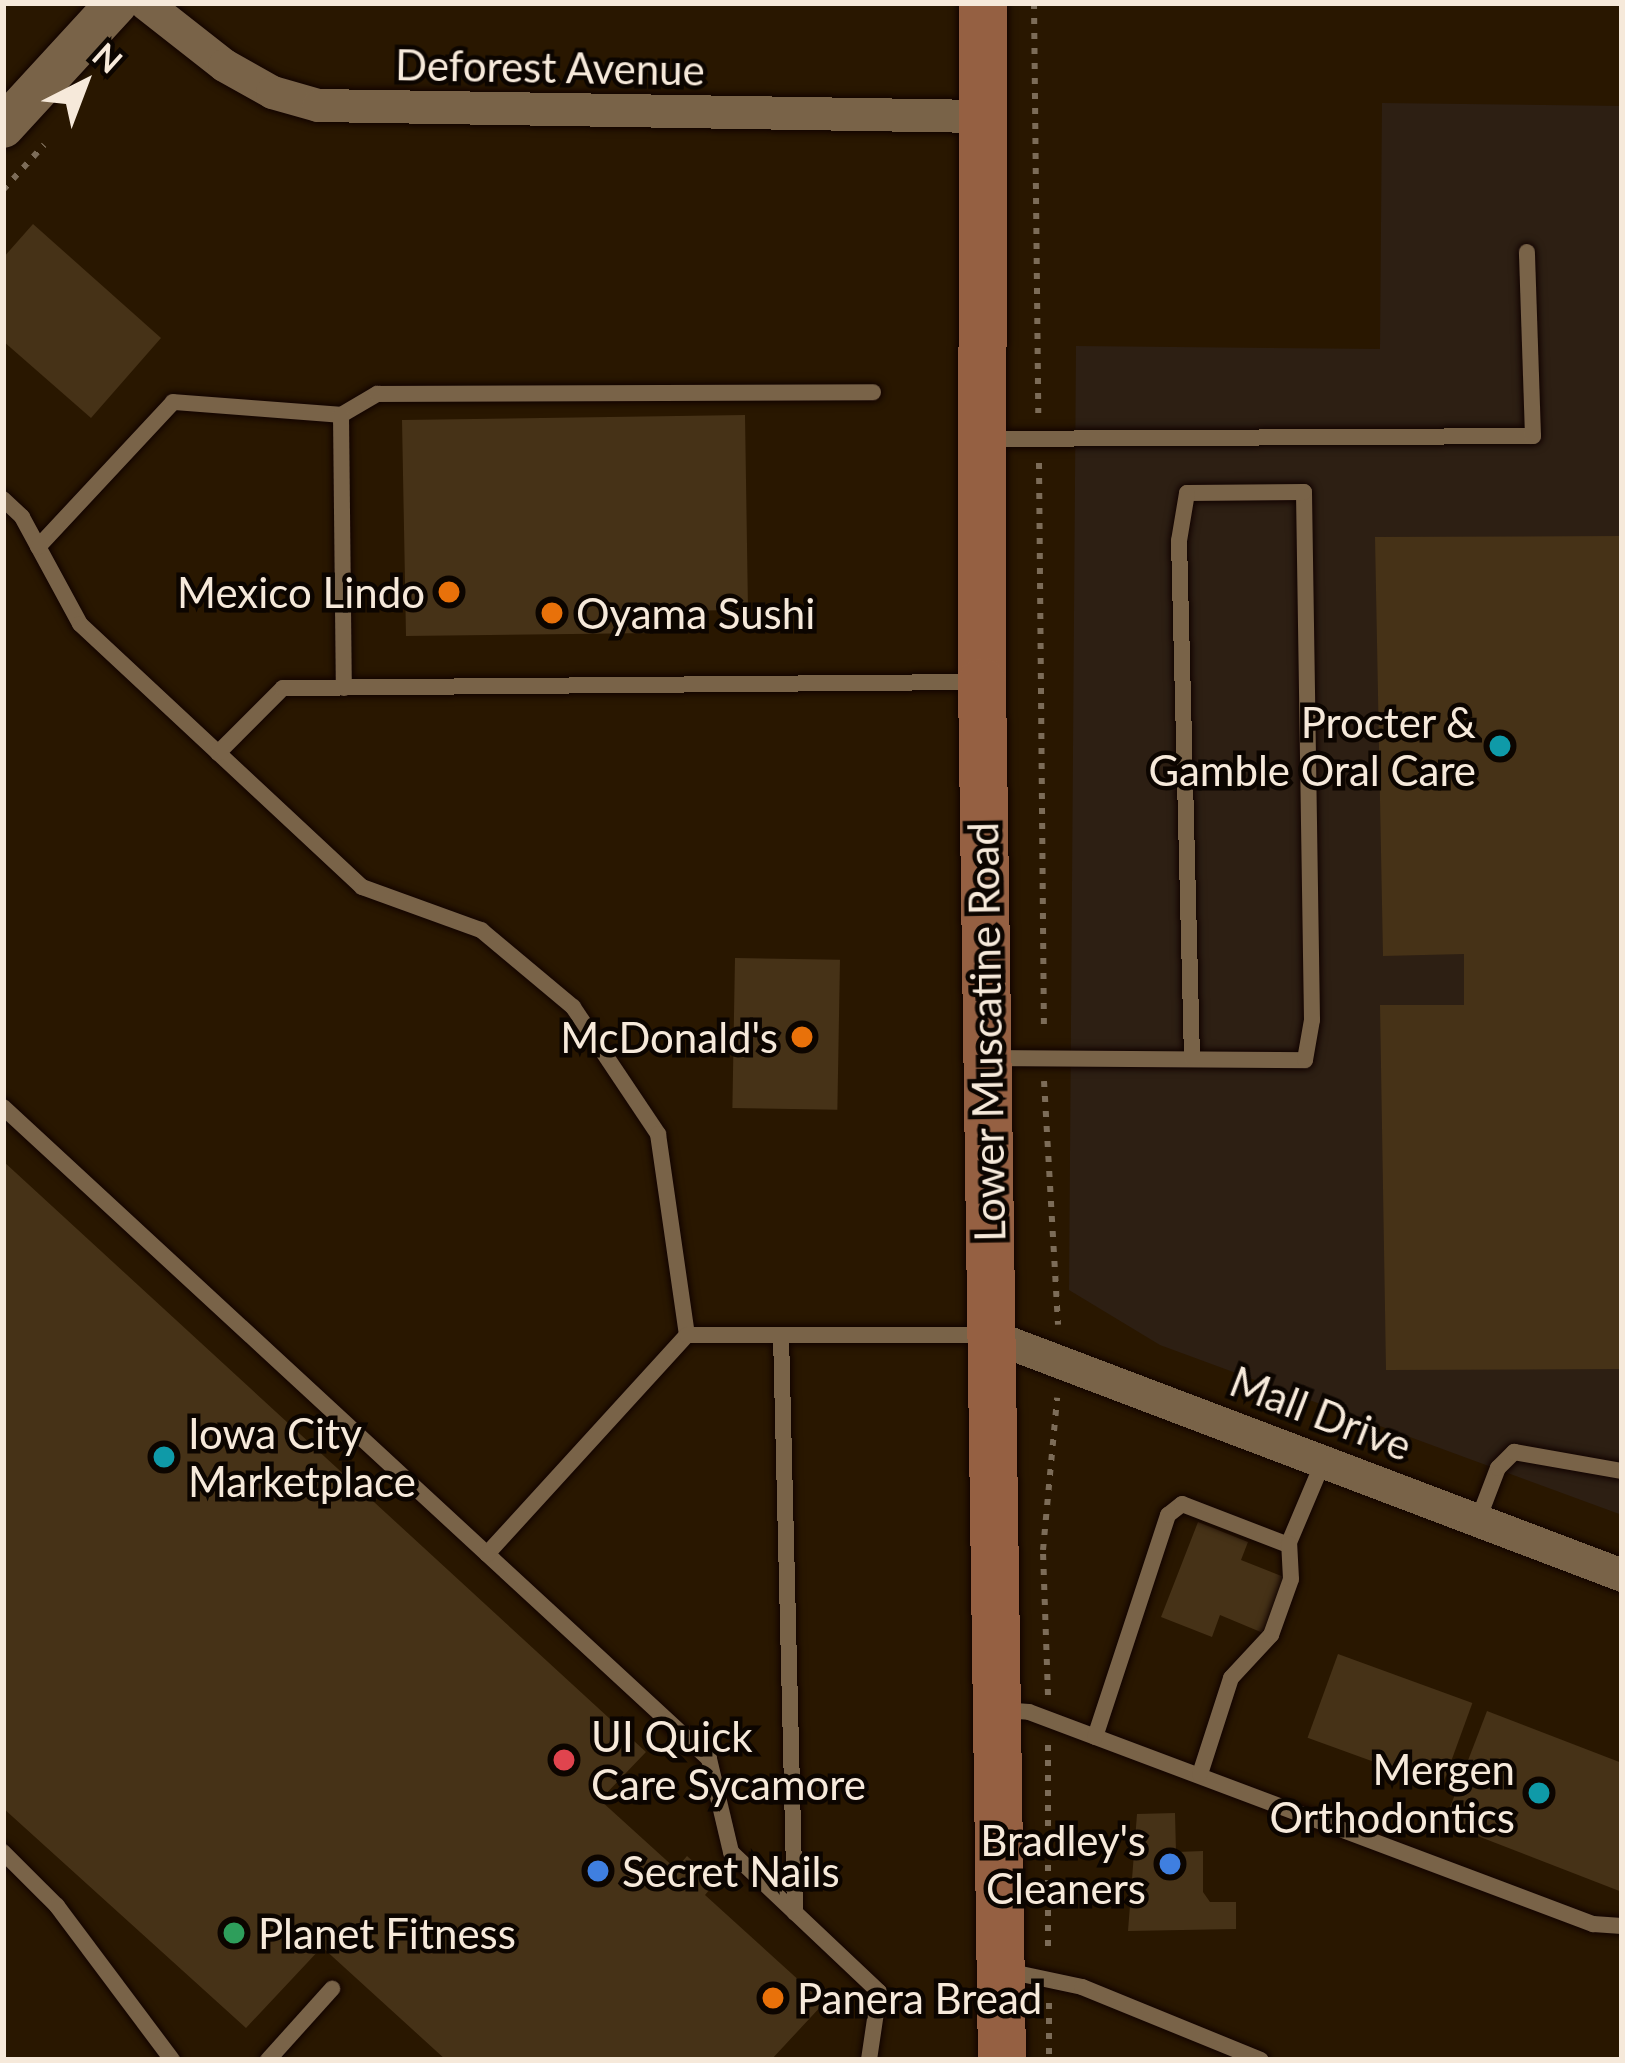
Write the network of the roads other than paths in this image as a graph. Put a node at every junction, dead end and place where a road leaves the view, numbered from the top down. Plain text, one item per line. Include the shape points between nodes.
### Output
1 (117, 3) edge
2 (145, 3) edge
3 (983, 3) edge
4 (985, 116) junction
5 (3, 127) edge
6 (1527, 252) dead end
7 (873, 392) dead end
8 (340, 415) junction
9 (983, 439) junction
10 (3, 499) edge
11 (38, 547) junction
12 (982, 682) junction
13 (344, 688) junction
14 (218, 753) junction
15 (986, 1058) junction
16 (1192, 1059) junction
17 (3, 1107) edge
18 (687, 1335) junction
19 (781, 1335) junction
20 (989, 1336) junction
21 (1323, 1462) junction
22 (1622, 1472) edge
23 (1478, 1520) junction
24 (1288, 1544) junction
25 (487, 1554) junction
26 (1622, 1575) edge
27 (998, 1709) junction
28 (1096, 1738) junction
29 (1200, 1774) junction
30 (3, 1852) edge
31 (795, 1913) junction
32 (1622, 1926) edge
33 (1000, 1970) junction
34 (332, 1989) dead end
35 (172, 2060) edge
36 (268, 2060) edge
37 (869, 2060) edge
38 (1002, 2060) edge
39 (1261, 2060) edge

1 - 5 street
2 - 4 street, Deforest Avenue via 224,65 272,92 319,105
3 - 4 main road, Lower Muscatine Road
4 - 9 main road, Lower Muscatine Road
6 - 9 lane via 1533,436
7 - 8 lane via 377,394
8 - 11 lane via 173,402
8 - 13 lane
9 - 12 main road, Lower Muscatine Road
10 - 11 lane
11 - 14 lane via 80,624
12 - 13 lane
12 - 15 main road, Lower Muscatine Road
13 - 14 lane via 284,688
14 - 18 lane via 362,887 481,930 573,1007 658,1134
15 - 16 lane
15 - 20 main road, Lower Muscatine Road
16 - 16 lane via 1305,1060 1312,1020 1304,491 1186,493 1179,541
17 - 25 lane
18 - 19 lane
18 - 25 lane
19 - 20 lane
19 - 31 lane
20 - 21 street, Mall Drive
20 - 27 main road, Lower Muscatine Road
21 - 23 street, Mall Drive
21 - 24 lane
22 - 23 lane via 1514,1453 1498,1468
23 - 26 street, Mall Drive
24 - 28 lane via 1182,1504 1168,1515
24 - 29 lane via 1291,1579 1271,1635 1231,1678
25 - 31 lane via 709,1759 731,1852
27 - 28 lane
27 - 33 main road, Lower Muscatine Road
28 - 29 lane
29 - 32 lane via 1593,1924
30 - 35 lane via 56,1906
31 - 37 lane via 879,1992
33 - 38 main road, Lower Muscatine Road
33 - 39 lane via 1048,1980
34 - 36 lane

